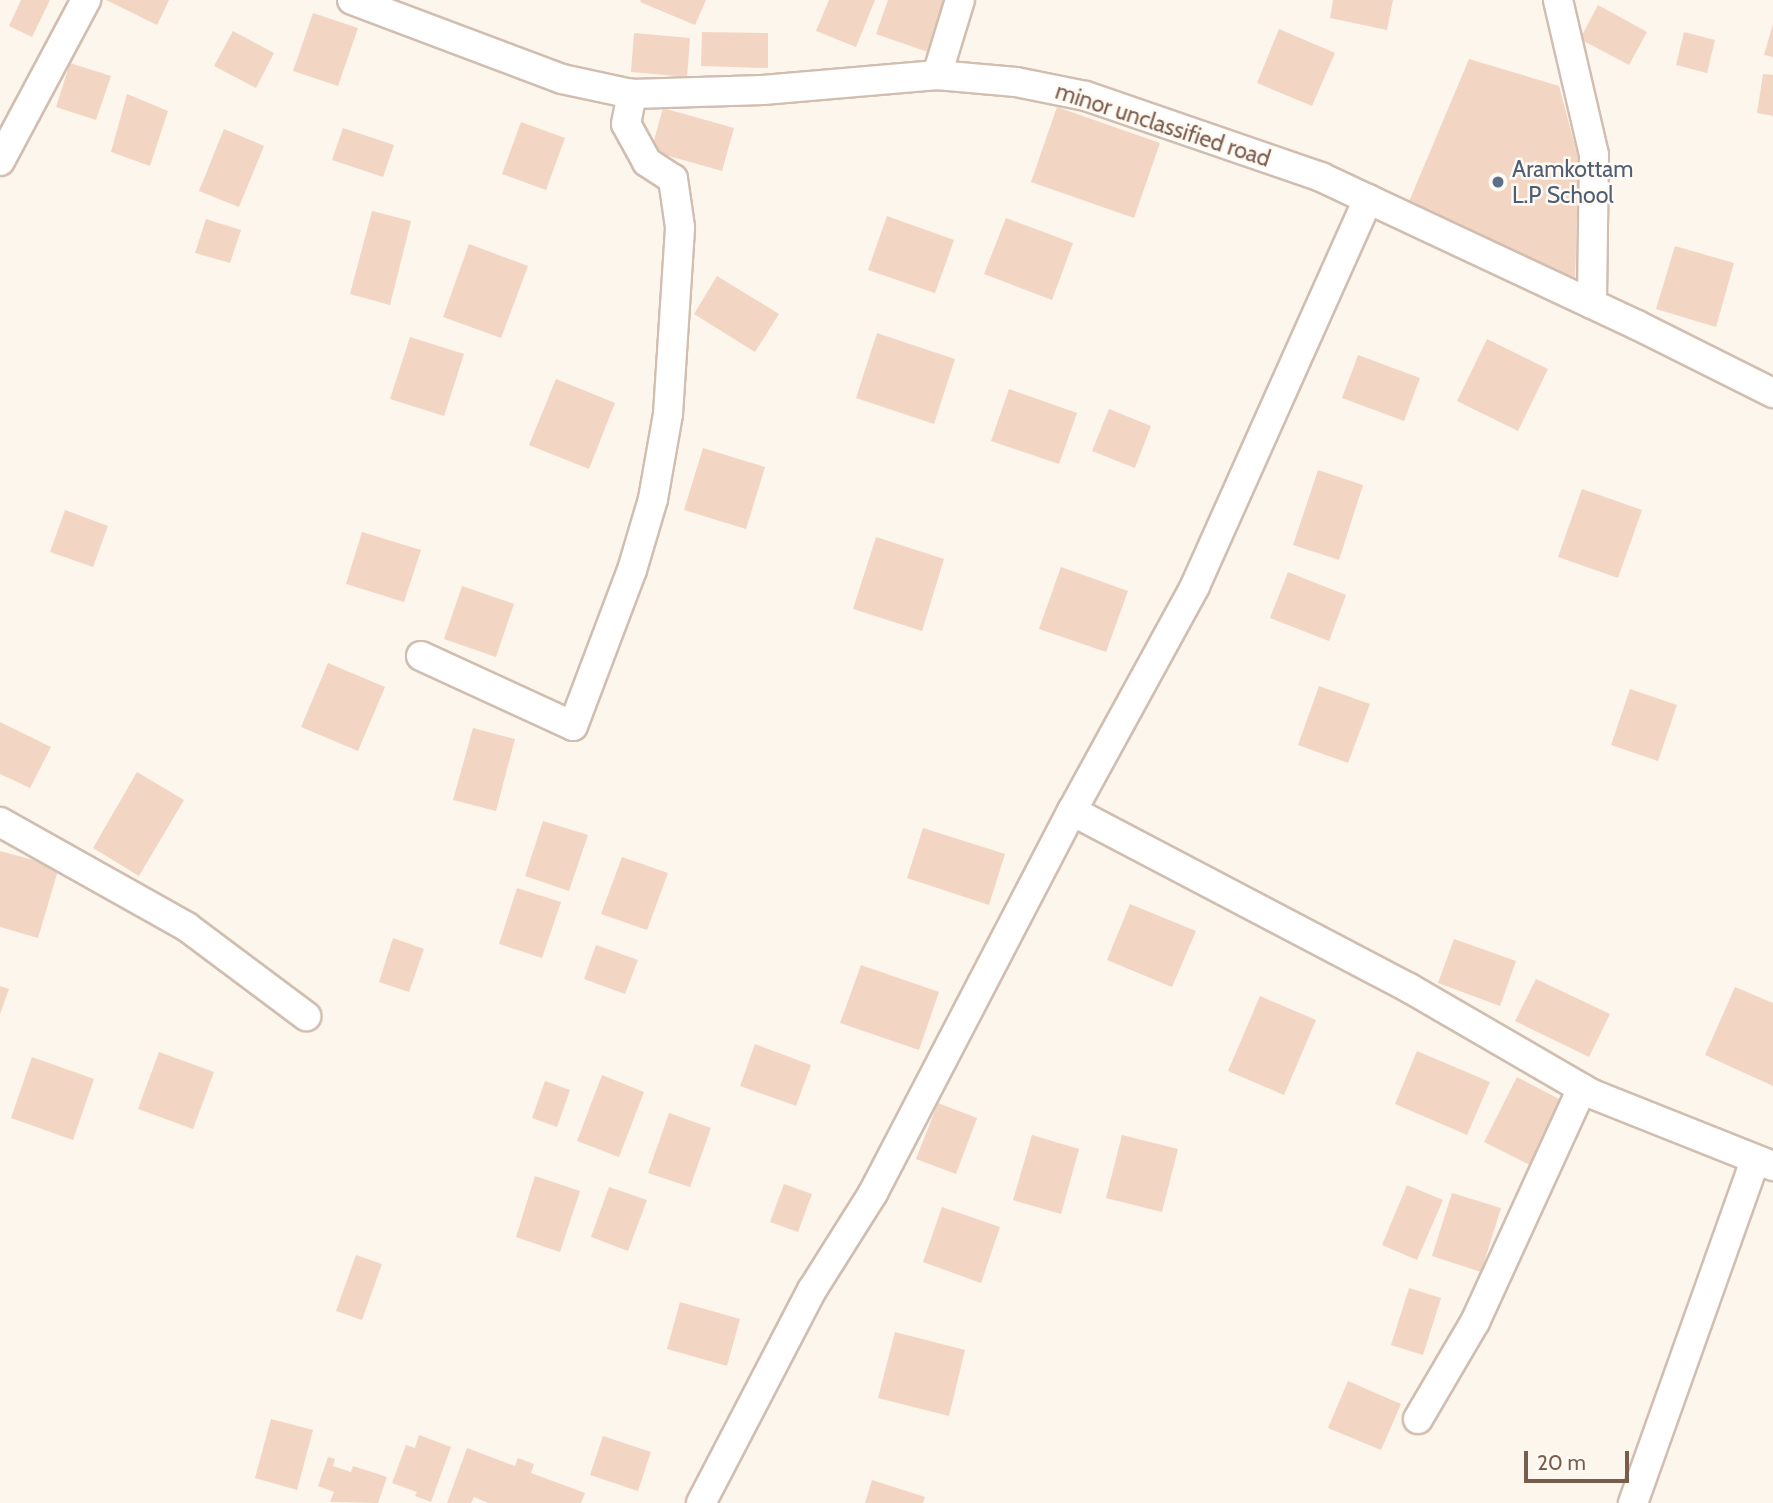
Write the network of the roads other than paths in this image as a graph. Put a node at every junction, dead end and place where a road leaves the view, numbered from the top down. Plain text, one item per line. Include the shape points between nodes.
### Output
1 (86, 0) edge
2 (352, 0) edge
3 (960, 0) edge
4 (1558, 0) edge
5 (937, 75) junction
6 (632, 94) junction
7 (0, 161) edge
8 (1368, 200) junction
9 (1592, 304) junction
10 (1773, 393) edge
11 (421, 656) dead end
12 (1072, 811) junction
13 (0, 822) edge
14 (306, 1016) dead end
15 (1582, 1088) junction
16 (1764, 1163) edge
17 (1418, 1419) dead end
18 (701, 1503) edge
19 (1633, 1503) edge

1 - 7 street
2 - 6 street, minor unclassified road via 562,79
3 - 5 street
4 - 9 street via 1594,155
5 - 6 street, minor unclassified road via 763,90
5 - 8 street, minor unclassified road via 1016,82 1086,96 1321,177
6 - 11 street via 626,124 647,162 673,179 681,227 668,414 653,499 632,570 573,726
8 - 9 street, minor unclassified road
8 - 12 street via 1195,586
9 - 10 street, minor unclassified road
12 - 15 street via 1409,988
12 - 18 street via 873,1193 812,1290
13 - 14 street via 187,927
15 - 16 street
15 - 17 street via 1475,1322
16 - 19 street

